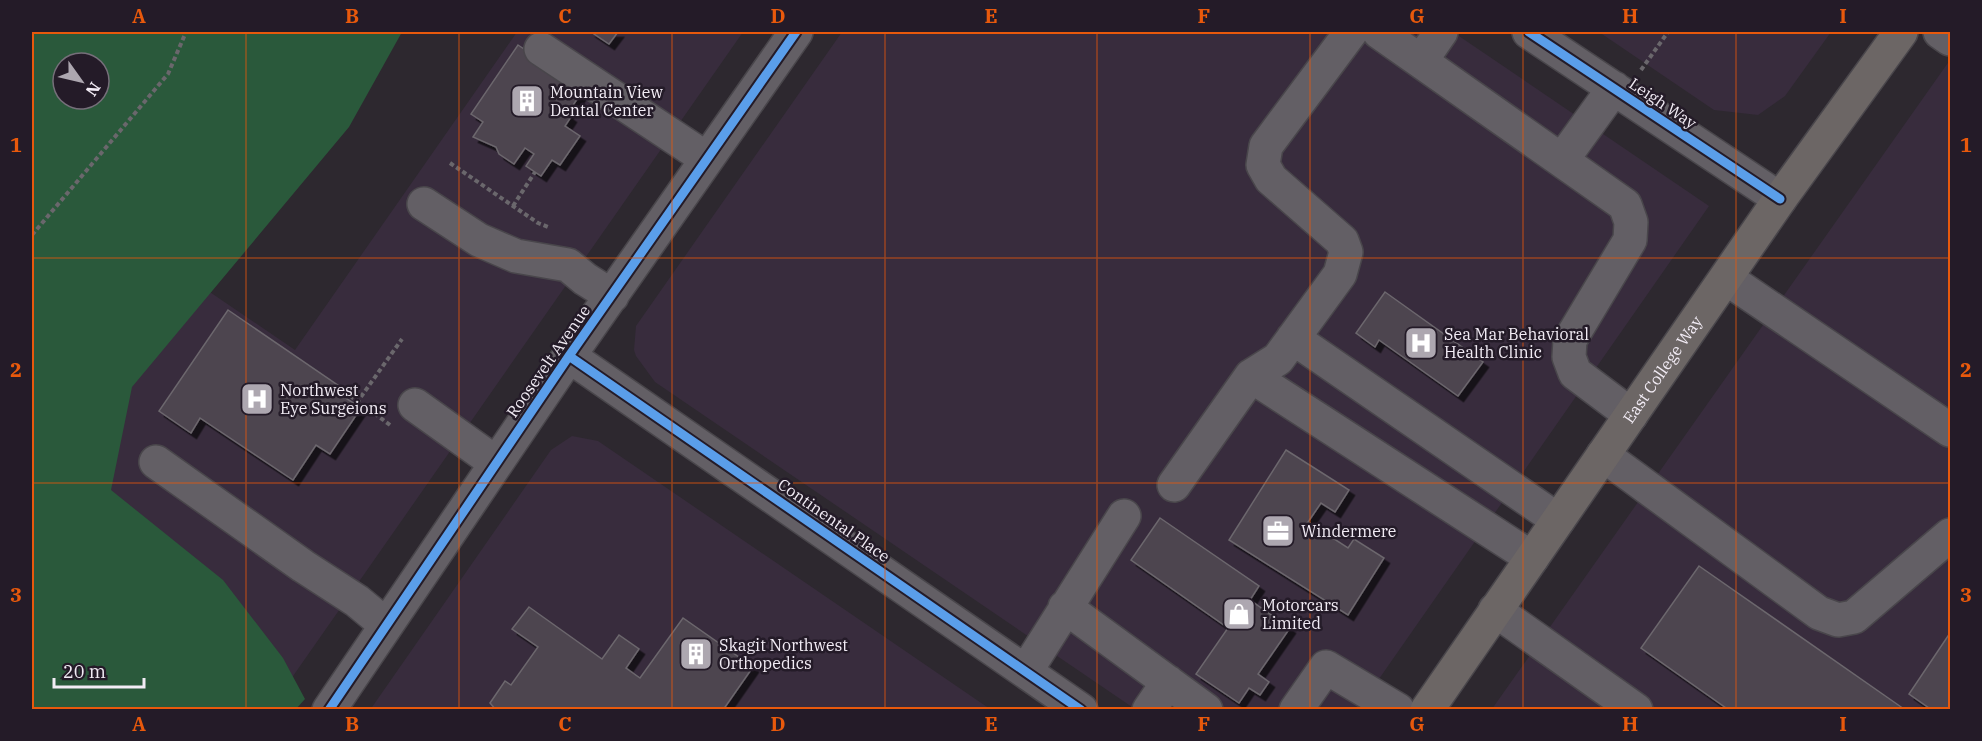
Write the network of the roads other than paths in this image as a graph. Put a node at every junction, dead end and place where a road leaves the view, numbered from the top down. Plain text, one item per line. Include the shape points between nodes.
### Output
1 (796, 32) edge
2 (1351, 32) edge
3 (1379, 32) edge
4 (1441, 32) edge
5 (1530, 32) edge
6 (1900, 32) edge
7 (1940, 32) edge
8 (1950, 39) edge
9 (541, 49) dead end
10 (1421, 61) junction
11 (1626, 81) junction
12 (706, 159) junction
13 (1562, 160) junction
14 (1780, 199) junction
15 (424, 204) dead end
16 (1725, 278) junction
17 (612, 296) junction
18 (1293, 338) junction
19 (569, 356) junction
20 (1251, 376) junction
21 (415, 405) dead end
22 (1631, 415) junction
23 (1950, 430) edge
24 (1603, 455) junction
25 (156, 462) dead end
26 (496, 463) junction
27 (1174, 485) dead end
28 (1124, 516) dead end
29 (1558, 520) junction
30 (1950, 535) edge
31 (1532, 558) junction
32 (1065, 607) junction
33 (1495, 610) junction
34 (386, 625) junction
35 (1026, 671) junction
36 (1168, 682) junction
37 (1073, 707) edge
38 (328, 710) edge
39 (1149, 710) edge
40 (1206, 710) edge
41 (1296, 710) edge
42 (1398, 710) edge
43 (1427, 710) edge
44 (1636, 710) edge

1 - 12 street, Roosevelt Avenue
2 - 18 street via 1266,146 1263,165 1270,178 1342,241 1346,252 1340,274
3 - 10 street
4 - 10 street
5 - 11 street, Leigh Way
6 - 14 main road, East College Way
7 - 8 street
9 - 12 street
10 - 13 street
11 - 13 street
11 - 14 street, Leigh Way
12 - 17 street, Roosevelt Avenue
13 - 22 street via 1625,205 1631,222 1630,240 1570,340 1569,357 1575,373
14 - 16 main road, East College Way
15 - 17 street via 479,240 516,256 568,265
16 - 22 main road, East College Way
16 - 23 street
17 - 19 street, Roosevelt Avenue
18 - 20 street via 1278,359
18 - 29 street
19 - 26 street, Roosevelt Avenue
19 - 35 street, Continental Place
20 - 27 street
20 - 31 street
21 - 26 street
22 - 24 main road, East College Way
24 - 29 main road, East College Way
24 - 30 street via 1819,613 1838,620 1854,617
25 - 34 street
26 - 34 street, Roosevelt Avenue
28 - 32 street
29 - 31 main road, East College Way
31 - 33 main road, East College Way
32 - 35 street
32 - 36 street
33 - 43 main road, East College Way
33 - 44 street
34 - 38 street, Roosevelt Avenue
35 - 37 street, Continental Place
36 - 39 street
36 - 40 street
41 - 42 street via 1326,667

